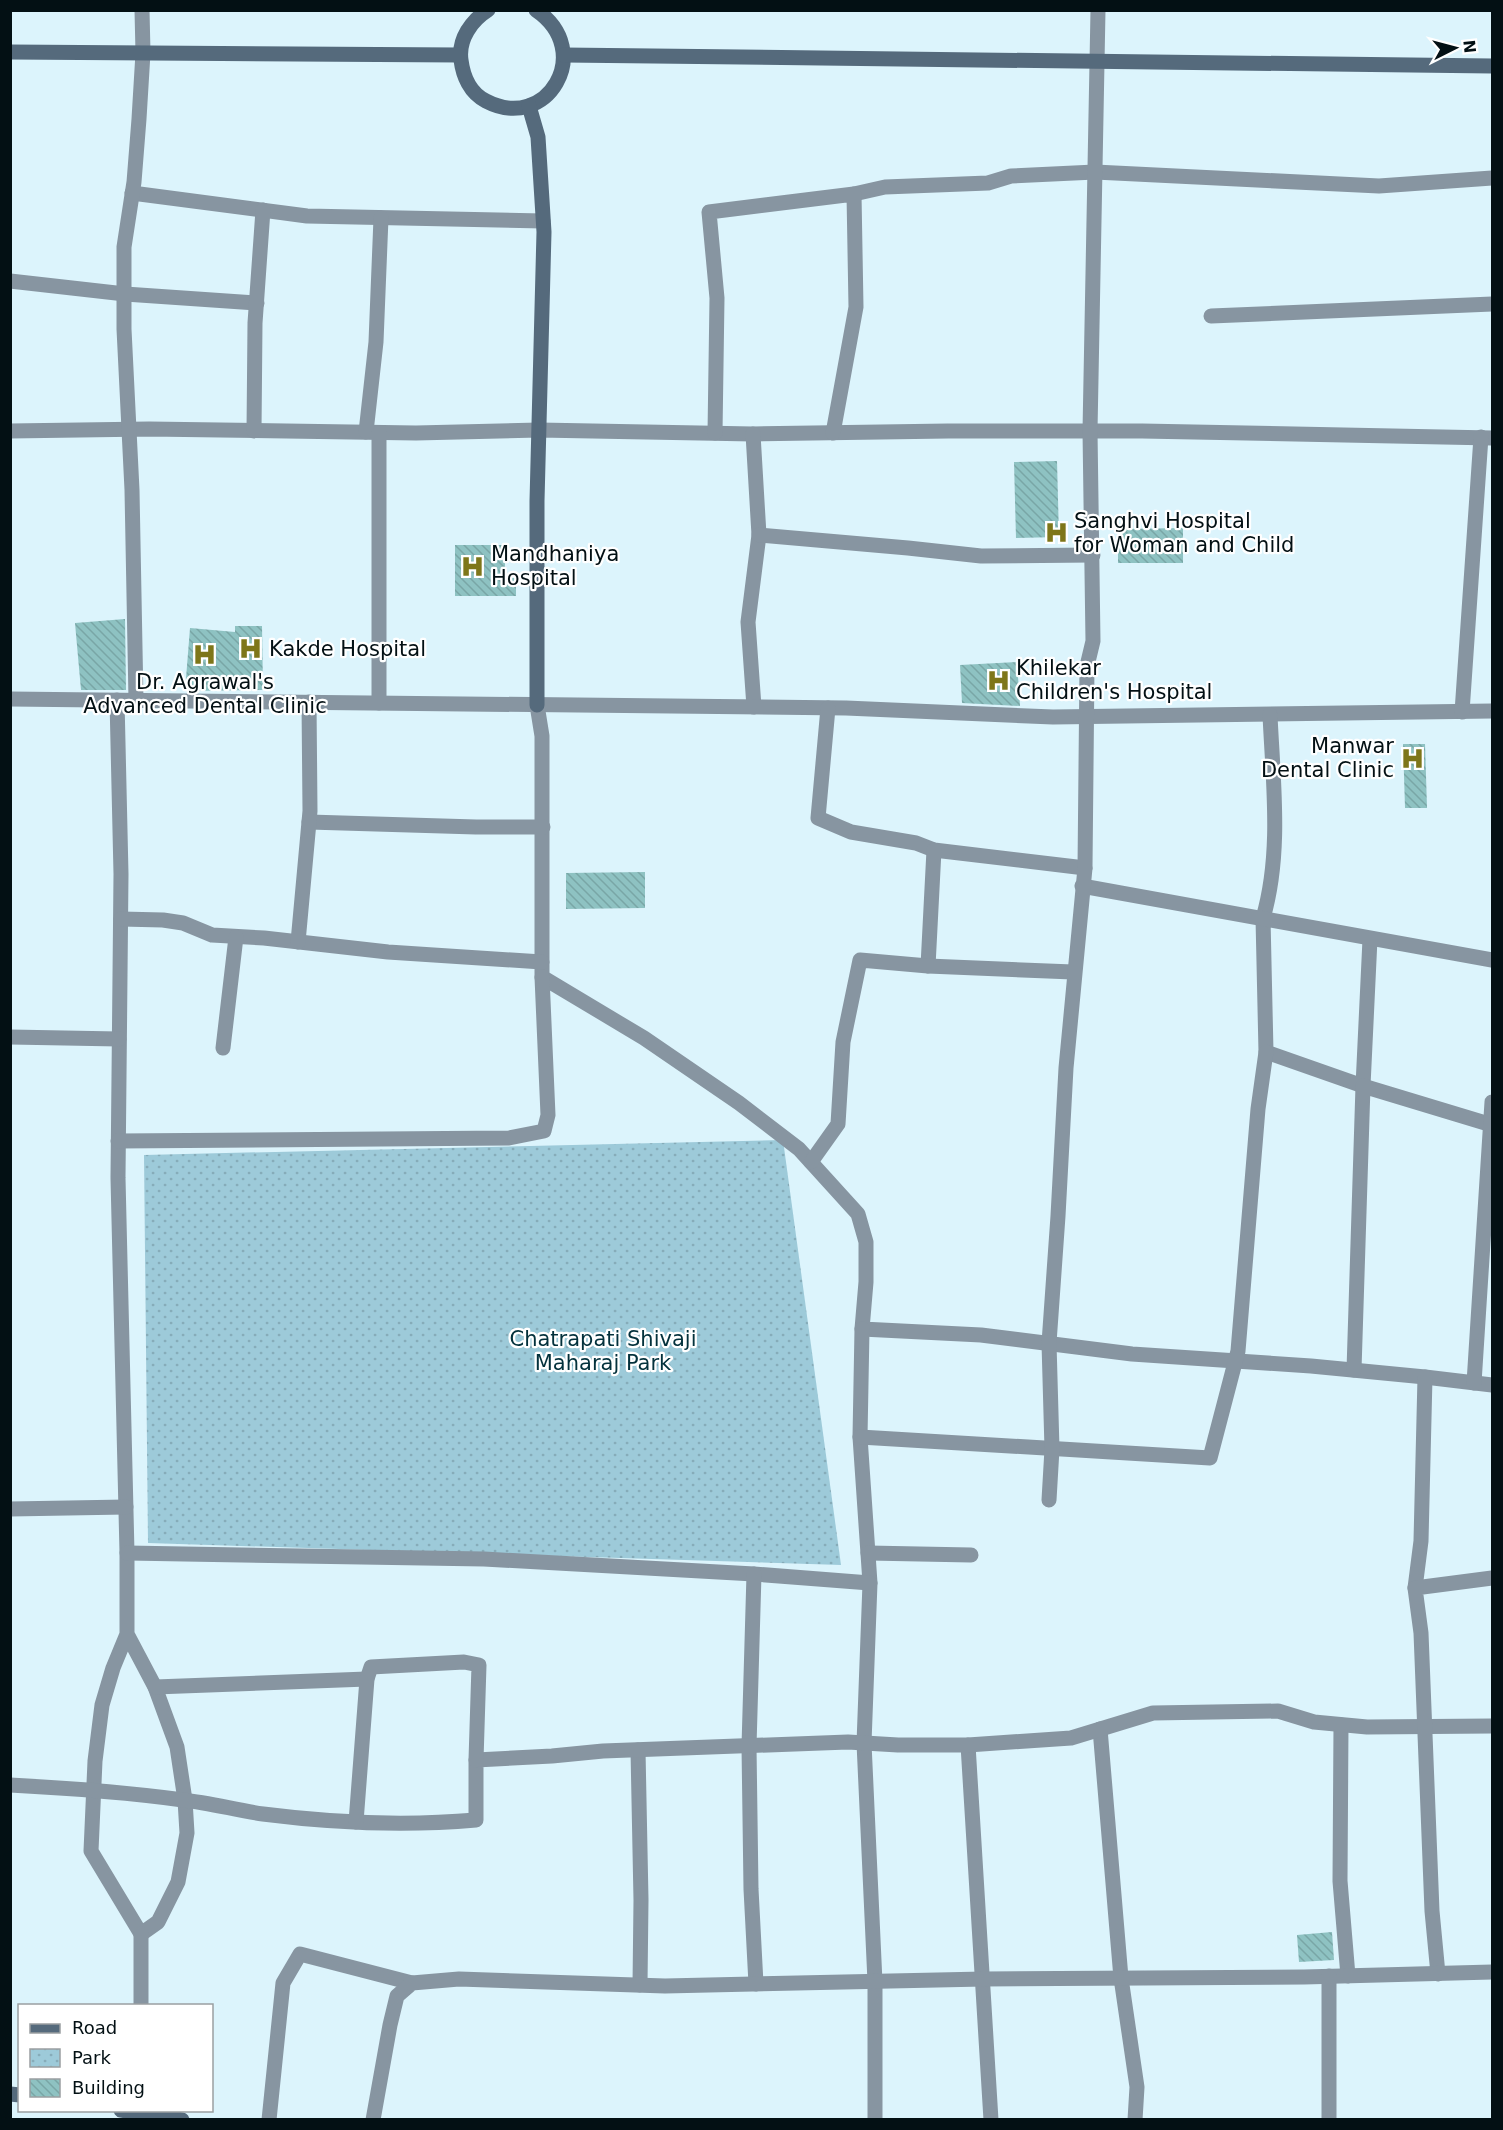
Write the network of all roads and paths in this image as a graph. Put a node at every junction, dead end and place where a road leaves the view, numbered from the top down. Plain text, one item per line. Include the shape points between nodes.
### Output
1 (142, 10) edge
2 (488, 10) edge
3 (536, 10) edge
4 (1098, 10) edge
5 (10, 52) edge
6 (143, 53) junction
7 (460, 55) junction
8 (564, 55) junction
9 (1096, 61) junction
10 (1492, 66) edge
11 (529, 106) junction
12 (1095, 172) junction
13 (1492, 178) edge
14 (132, 193) junction
15 (854, 194) junction
16 (263, 210) junction
17 (381, 218) junction
18 (543, 221) junction
19 (10, 281) edge
20 (125, 294) junction
21 (257, 303) junction
22 (1492, 304) edge
23 (1211, 316) dead end
24 (129, 429) junction
25 (539, 430) junction
26 (10, 431) edge
27 (254, 431) junction
28 (1090, 431) junction
29 (372, 432) junction
30 (715, 433) junction
31 (832, 433) junction
32 (753, 434) junction
33 (1487, 437) edge
34 (759, 535) junction
35 (1093, 555) junction
36 (10, 699) edge
37 (117, 700) junction
38 (136, 700) junction
39 (309, 702) junction
40 (379, 704) junction
41 (537, 705) junction
42 (754, 707) junction
43 (828, 708) junction
44 (1492, 711) edge
45 (1462, 712) junction
46 (1270, 715) junction
47 (1086, 717) junction
48 (309, 822) junction
49 (543, 827) junction
50 (934, 850) junction
51 (1085, 868) junction
52 (1082, 885) junction
53 (1263, 918) junction
54 (121, 919) junction
55 (236, 937) junction
56 (1370, 939) junction
57 (298, 942) junction
58 (1492, 960) edge
59 (928, 966) junction
60 (542, 970) junction
61 (1073, 972) junction
62 (10, 1037) edge
63 (119, 1040) junction
64 (223, 1048) dead end
65 (1266, 1052) junction
66 (1363, 1086) junction
67 (1492, 1102) edge
68 (1491, 1125) edge
69 (118, 1141) junction
70 (811, 1162) junction
71 (862, 1329) junction
72 (1049, 1344) junction
73 (1235, 1361) junction
74 (1353, 1370) junction
75 (1425, 1377) junction
76 (1474, 1383) junction
77 (1492, 1385) edge
78 (860, 1437) junction
79 (1052, 1449) junction
80 (1049, 1500) dead end
81 (126, 1507) junction
82 (10, 1509) edge
83 (127, 1553) junction
84 (868, 1553) junction
85 (971, 1555) dead end
86 (754, 1574) junction
87 (1492, 1578) edge
88 (870, 1583) junction
89 (1415, 1588) junction
90 (127, 1634) junction
91 (368, 1679) junction
92 (155, 1687) junction
93 (1341, 1725) junction
94 (1492, 1726) edge
95 (1424, 1727) junction
96 (1100, 1729) junction
97 (864, 1743) junction
98 (968, 1745) junction
99 (748, 1746) junction
100 (638, 1750) junction
101 (476, 1760) junction
102 (10, 1785) edge
103 (94, 1789) junction
104 (185, 1800) junction
105 (356, 1822) junction
106 (141, 1934) junction
107 (1492, 1972) edge
108 (1438, 1974) junction
109 (1329, 1976) junction
110 (1348, 1976) junction
111 (1121, 1978) junction
112 (984, 1979) junction
113 (875, 1982) junction
114 (412, 1983) junction
115 (756, 1984) junction
116 (640, 1986) junction
117 (141, 2004) edge
118 (132, 2113) edge
119 (182, 2120) edge
120 (269, 2120) edge
121 (373, 2120) edge
122 (876, 2120) edge
123 (991, 2120) edge
124 (1136, 2120) edge
125 (1329, 2120) edge

1 - 6 street
2 - 7 main road via 473,22
3 - 8 main road via 551,22
4 - 9 street
5 - 6 main road
6 - 7 main road
6 - 14 street
7 - 11 main road via 462,72 481,98 512,109
8 - 9 main road
8 - 11 main road via 555,86
9 - 10 main road
9 - 12 street
11 - 18 main road via 538,137
12 - 13 street via 1379,186
12 - 15 street via 1011,176 988,183 885,187
12 - 28 street
14 - 16 street
14 - 20 street via 124,247
15 - 30 street via 709,212 717,297
15 - 31 street via 856,307
16 - 17 street via 307,216
16 - 21 street
17 - 18 street
17 - 29 street
18 - 25 main road
19 - 20 street
20 - 21 street
20 - 24 street
21 - 27 street
22 - 23 street
24 - 26 street
24 - 27 street
24 - 38 street
25 - 29 street
25 - 30 street
25 - 41 main road
27 - 29 street
28 - 31 street
28 - 33 street
28 - 35 street
29 - 40 street
30 - 32 street
31 - 32 street
32 - 34 street
33 - 45 street
34 - 35 street via 981,556
34 - 42 street via 748,622
35 - 47 street via 1093,641 1087,666
36 - 37 street
37 - 38 street
37 - 54 street
38 - 39 street
39 - 40 street
39 - 48 street
40 - 41 street
41 - 42 street
41 - 49 street via 542,736
42 - 43 street
43 - 47 street
43 - 50 street via 818,818 851,832
44 - 45 street
45 - 46 street
46 - 47 street
46 - 53 street via 1275,834
47 - 51 street
48 - 49 street
48 - 57 street
49 - 60 street
50 - 51 street
50 - 59 street
51 - 52 street
52 - 53 street
52 - 61 street
53 - 56 street
53 - 65 street
54 - 55 street via 173,921 212,935
54 - 63 street
55 - 57 street
55 - 64 street
56 - 58 street
56 - 66 street
57 - 60 street
59 - 61 street
59 - 70 street via 860,960 843,1042 838,1124
60 - 69 street via 548,1115 544,1131 509,1138
60 - 70 street via 739,1103
61 - 72 street
62 - 63 street
63 - 69 street
65 - 66 street
65 - 73 street
66 - 68 street
66 - 74 street
67 - 68 street
68 - 76 street
69 - 81 street
70 - 71 street via 858,1214 866,1242
71 - 72 street via 981,1335
71 - 78 street
72 - 73 street
72 - 79 street
73 - 74 street
73 - 79 street via 1210,1458
74 - 75 street
75 - 76 street
75 - 89 street via 1421,1541
76 - 77 street
78 - 79 street
78 - 84 street
79 - 80 street
81 - 82 street
81 - 83 street
83 - 86 street via 484,1559
83 - 90 street
84 - 85 street
84 - 88 street
86 - 88 street
86 - 99 street
87 - 89 street
88 - 97 street
89 - 95 street via 1421,1633
90 - 92 street
90 - 103 street via 102,1705
91 - 92 street
91 - 101 street via 371,1667 464,1662 479,1665
91 - 105 street
92 - 104 street via 177,1747
93 - 95 street
93 - 96 street via 1278,1711 1153,1713
93 - 110 street via 1340,1881
94 - 95 street
95 - 108 street
96 - 98 street via 1071,1738
96 - 111 street
97 - 98 street
97 - 99 street
97 - 113 street
98 - 112 street
99 - 100 street
99 - 115 street
100 - 101 street
100 - 116 street
101 - 105 street via 476,1820
102 - 103 street
103 - 104 street
103 - 106 street via 91,1851
104 - 105 street via 263,1814
104 - 106 street via 187,1833 177,1882 158,1922
106 - 117 street
107 - 108 street
108 - 110 street
109 - 110 street
109 - 111 street
109 - 125 street
111 - 112 street
111 - 124 street via 1137,2087
112 - 113 street
112 - 123 street
113 - 115 street
113 - 122 street
114 - 116 street via 459,1979
114 - 120 street via 300,1954 283,1983
114 - 121 street via 397,1996
115 - 116 street
118 - 119 main road

